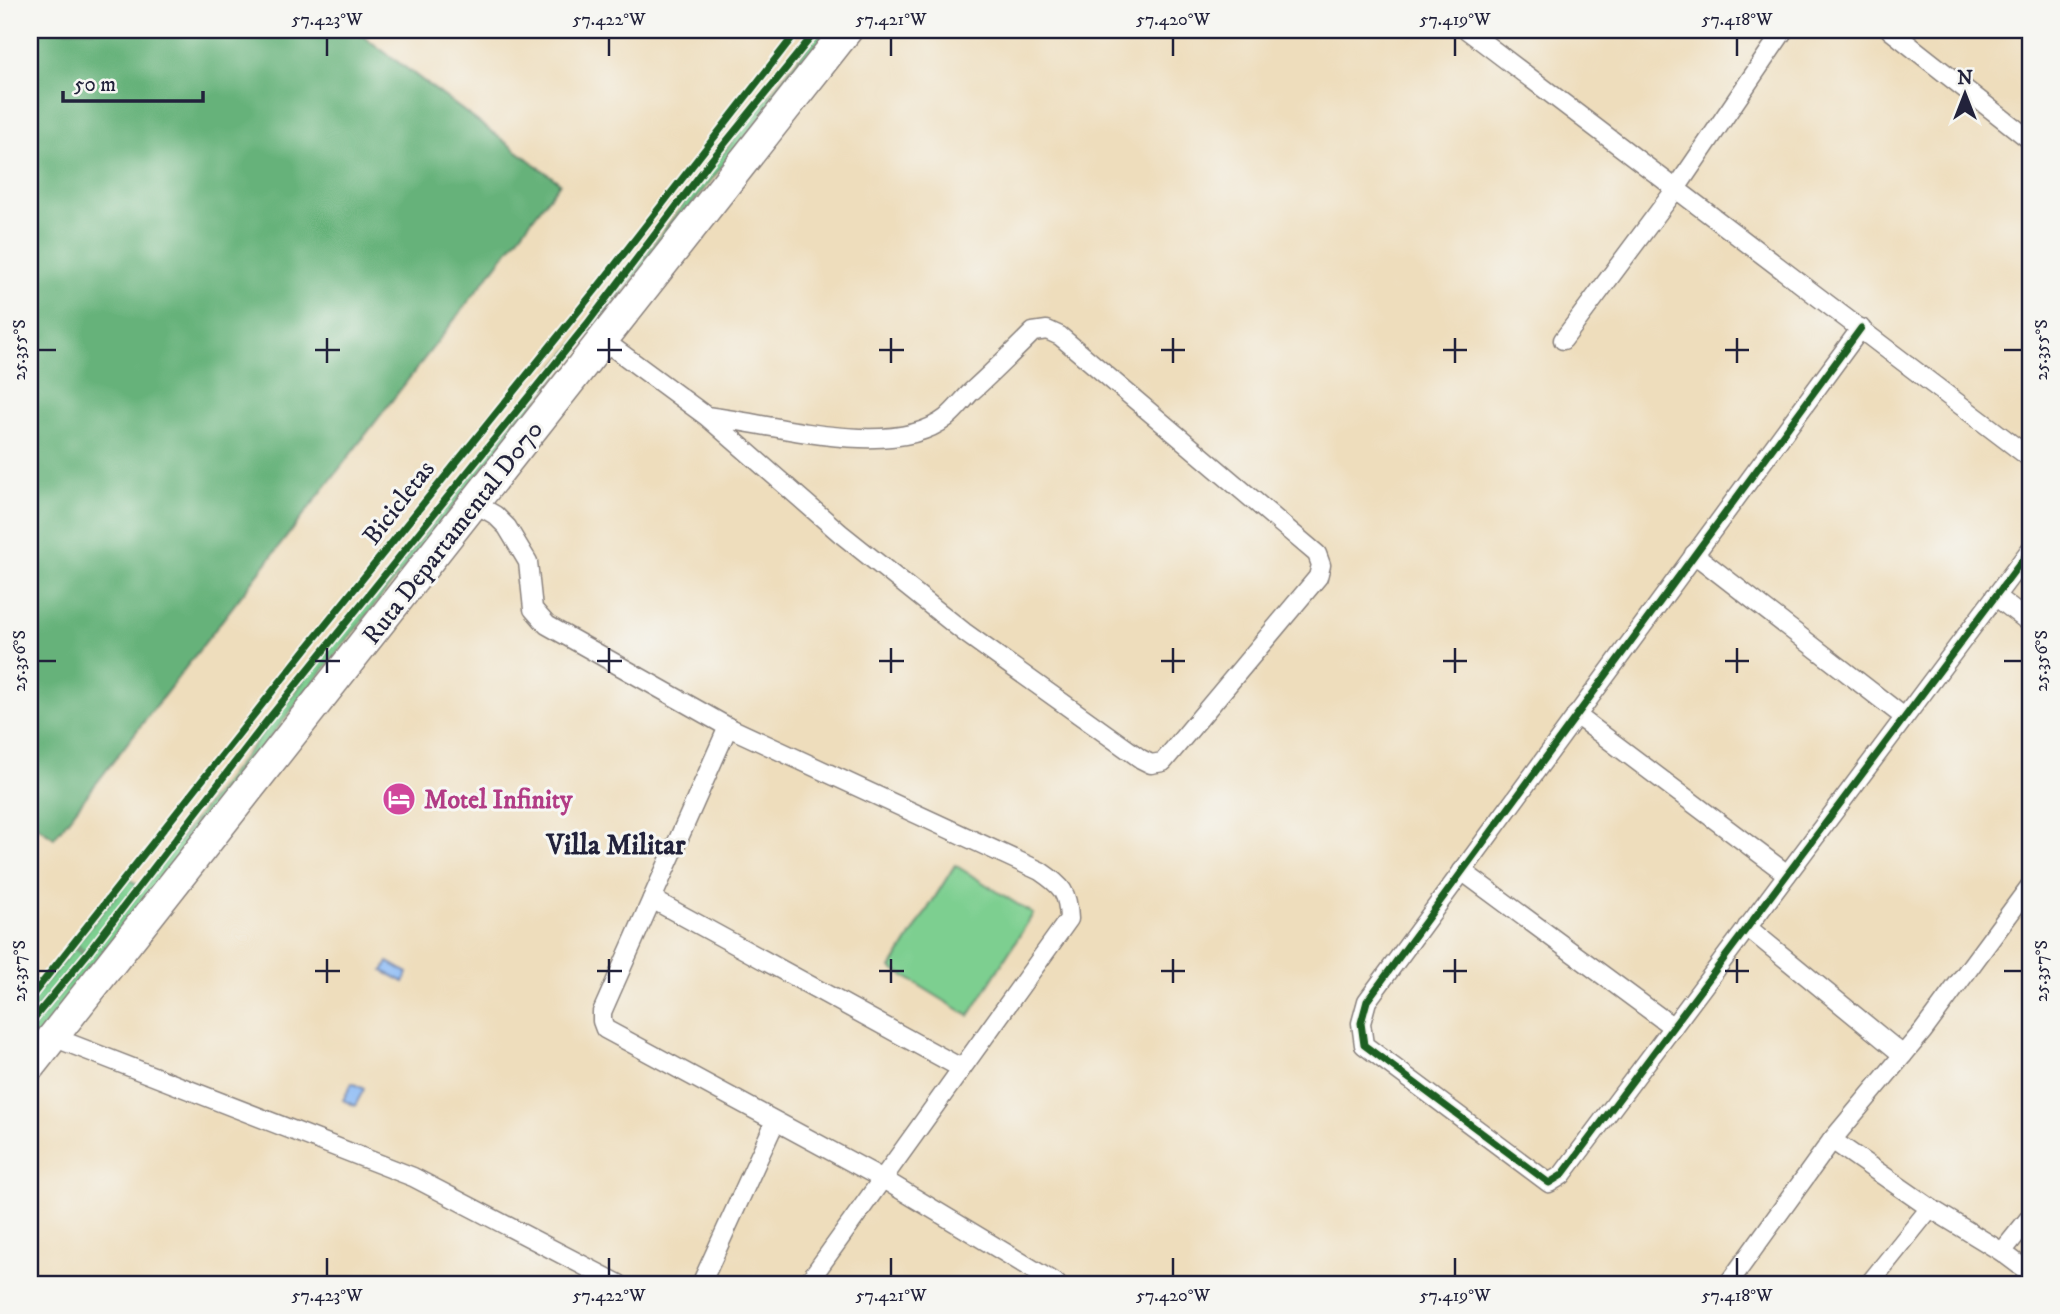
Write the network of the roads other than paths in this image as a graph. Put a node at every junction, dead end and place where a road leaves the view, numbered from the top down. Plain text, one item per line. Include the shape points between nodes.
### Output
1 (847, 30) edge
2 (1467, 30) edge
3 (1784, 30) edge
4 (1890, 30) edge
5 (2030, 139) edge
6 (1675, 190) junction
7 (1861, 328) junction
8 (603, 340) junction
9 (1563, 340) dead end
10 (705, 416) junction
11 (2030, 458) edge
12 (474, 503) junction
13 (2030, 550) edge
14 (1694, 554) junction
15 (1996, 596) junction
16 (2030, 623) edge
17 (1576, 715) junction
18 (1904, 717) junction
19 (728, 727) junction
20 (1462, 871) junction
21 (1787, 874) junction
22 (2030, 886) edge
23 (652, 899) junction
24 (1747, 927) junction
25 (1673, 1027) junction
26 (53, 1037) junction
27 (1903, 1055) junction
28 (30, 1066) edge
29 (961, 1068) junction
30 (775, 1122) junction
31 (1832, 1140) junction
32 (883, 1179) junction
33 (1930, 1208) junction
34 (2030, 1217) edge
35 (2002, 1252) junction
36 (2030, 1273) edge
37 (620, 1284) edge
38 (701, 1284) edge
39 (807, 1284) edge
40 (1057, 1284) edge
41 (1728, 1284) edge
42 (1869, 1284) edge

1 - 8 main road, Ruta Departamental D070
2 - 6 street
3 - 6 street
4 - 5 street
6 - 7 street
6 - 9 street
7 - 11 street
7 - 14 street
8 - 10 street
8 - 12 main road, Ruta Departamental D070
10 - 10 street via 964,632 1151,764 1163,762 1318,577 1321,565 1317,554 1060,336 1047,330 1033,332 946,418 916,433 865,438
12 - 19 street via 507,527 528,562 533,609 547,625
12 - 26 main road, Ruta Departamental D070
13 - 15 street
14 - 17 street
14 - 18 street
15 - 16 street
15 - 18 street
17 - 20 street
17 - 21 street
18 - 21 street
19 - 23 street
19 - 29 street via 1040,871 1059,884 1069,901 1069,919
20 - 25 street
20 - 25 street via 1367,1002 1361,1023 1364,1045 1538,1175 1549,1183 1562,1175
21 - 24 street
22 - 27 street
23 - 29 street
23 - 30 street via 602,1012 605,1029
24 - 25 street
24 - 27 street
26 - 28 main road, Ruta Departamental D070
26 - 37 street via 413,1177
27 - 31 street
29 - 32 street
30 - 32 street
30 - 38 street
31 - 33 street
31 - 41 street
32 - 39 street
32 - 40 street
33 - 35 street
33 - 42 street
34 - 35 street
35 - 36 street

